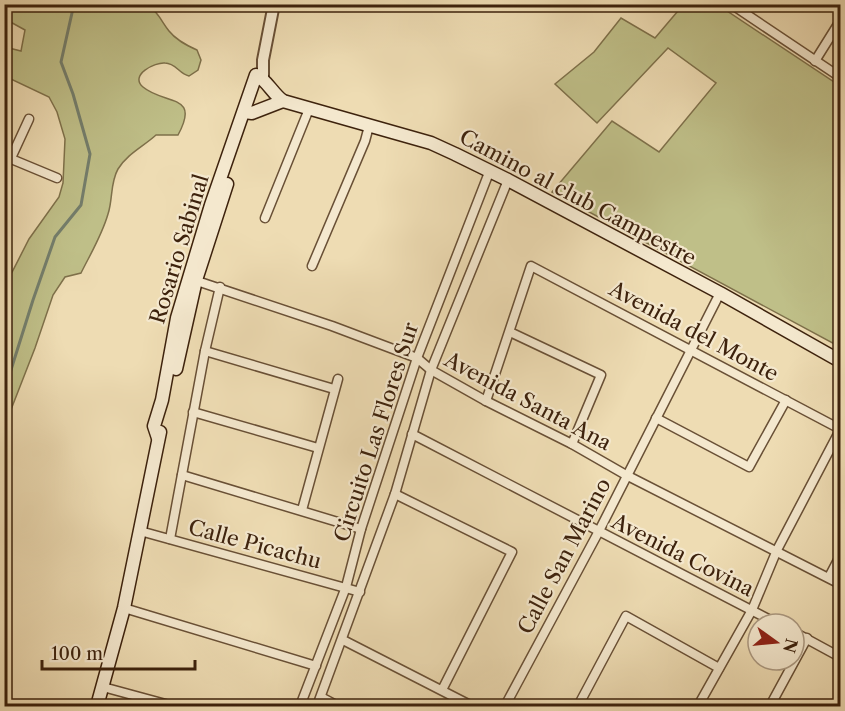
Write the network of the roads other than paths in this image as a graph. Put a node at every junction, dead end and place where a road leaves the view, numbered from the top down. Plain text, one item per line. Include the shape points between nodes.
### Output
1 (274, 4) edge
2 (731, 4) edge
3 (840, 21) edge
4 (815, 61) junction
5 (259, 76) junction
6 (840, 77) edge
7 (283, 102) junction
8 (309, 109) junction
9 (248, 112) junction
10 (29, 118) dead end
11 (369, 126) junction
12 (8, 157) edge
13 (489, 170) junction
14 (57, 178) dead end
15 (508, 180) junction
16 (265, 218) dead end
17 (312, 266) dead end
18 (192, 279) junction
19 (220, 287) junction
20 (720, 293) junction
21 (510, 332) junction
22 (691, 350) junction
23 (205, 351) junction
24 (417, 358) junction
25 (840, 361) edge
26 (431, 370) junction
27 (338, 379) dead end
28 (334, 389) junction
29 (786, 400) junction
30 (486, 401) junction
31 (193, 412) junction
32 (656, 418) junction
33 (840, 430) edge
34 (412, 434) junction
35 (572, 444) junction
36 (318, 448) junction
37 (182, 475) junction
38 (626, 475) junction
39 (395, 494) junction
40 (302, 510) junction
41 (361, 529) junction
42 (140, 531) junction
43 (599, 531) junction
44 (170, 539) junction
45 (777, 550) junction
46 (840, 556) edge
47 (829, 577) junction
48 (840, 584) edge
49 (346, 587) junction
50 (360, 592) junction
51 (124, 608) junction
52 (752, 610) junction
53 (756, 612) edge
54 (807, 639) joint
55 (342, 640) junction
56 (840, 657) edge
57 (316, 666) junction
58 (719, 668) junction
59 (102, 687) junction
60 (442, 690) junction
61 (319, 702) edge
62 (97, 706) edge
63 (173, 706) edge
64 (300, 706) edge
65 (338, 706) edge
66 (472, 706) edge
67 (505, 706) edge
68 (578, 706) edge
69 (698, 706) edge
70 (770, 706) edge

1 - 5 street
2 - 4 street
3 - 4 street
4 - 6 street
5 - 7 main road
5 - 9 main road, Rosario Sabinal
7 - 8 main road, Camino al club Campestre
7 - 9 main road
8 - 11 main road, Camino al club Campestre
8 - 16 street
9 - 18 main road, Rosario Sabinal
10 - 12 street
11 - 13 main road, Camino al club Campestre via 431,143
11 - 17 street
12 - 14 street
13 - 15 main road, Camino al club Campestre
13 - 24 street, Circuito Las Flores Sur
15 - 20 main road, Camino al club Campestre
15 - 26 street, Circuito Las Flores Sur
18 - 19 street, Avenida Santa Ana
18 - 42 main road, Rosario Sabinal
19 - 23 street
19 - 24 street, Avenida Santa Ana
20 - 22 street, Calle San Marino
20 - 25 main road, Camino al club Campestre
21 - 22 street, Avenida del Monte via 531,266
21 - 30 street
21 - 35 street via 601,375
22 - 29 street, Avenida del Monte
22 - 32 street, Calle San Marino
23 - 28 street
23 - 31 street
24 - 26 street, Avenida Santa Ana
24 - 41 street, Circuito Las Flores Sur
26 - 30 street, Avenida Santa Ana
26 - 34 street, Circuito Las Flores Sur
27 - 28 street
28 - 36 street
29 - 32 street via 749,467
29 - 33 street, Avenida del Monte
30 - 35 street, Avenida Santa Ana
31 - 36 street
31 - 37 street
32 - 38 street, Calle San Marino
33 - 45 street
34 - 39 street, Circuito Las Flores Sur
34 - 43 street, Avenida Covina
35 - 38 street, Avenida Santa Ana
36 - 40 street
37 - 40 street
37 - 44 street
38 - 43 street, Calle San Marino
38 - 45 street, Avenida Santa Ana
39 - 50 street, Circuito Las Flores Sur
39 - 60 street via 512,552
40 - 41 street
41 - 49 street, Circuito Las Flores Sur
42 - 44 street, Calle Picachu
42 - 51 main road, Rosario Sabinal
43 - 52 street, Avenida Covina
43 - 67 street, Calle San Marino
44 - 49 street, Calle Picachu
45 - 47 street, Avenida Santa Ana
45 - 52 street
46 - 47 street
47 - 48 street, Avenida Santa Ana
49 - 50 street, Calle Picachu
49 - 57 street, Circuito Las Flores Sur
50 - 55 street, Circuito Las Flores Sur
51 - 57 street
51 - 59 main road, Rosario Sabinal
52 - 53 street, Avenida Covina
52 - 58 street
54 - 56 street
54 - 70 street
55 - 60 street
55 - 61 street, Circuito Las Flores Sur
57 - 64 street, Circuito Las Flores Sur
58 - 68 street via 626,616
58 - 69 street
59 - 62 main road, Rosario Sabinal
59 - 63 street
60 - 66 street
61 - 65 street

